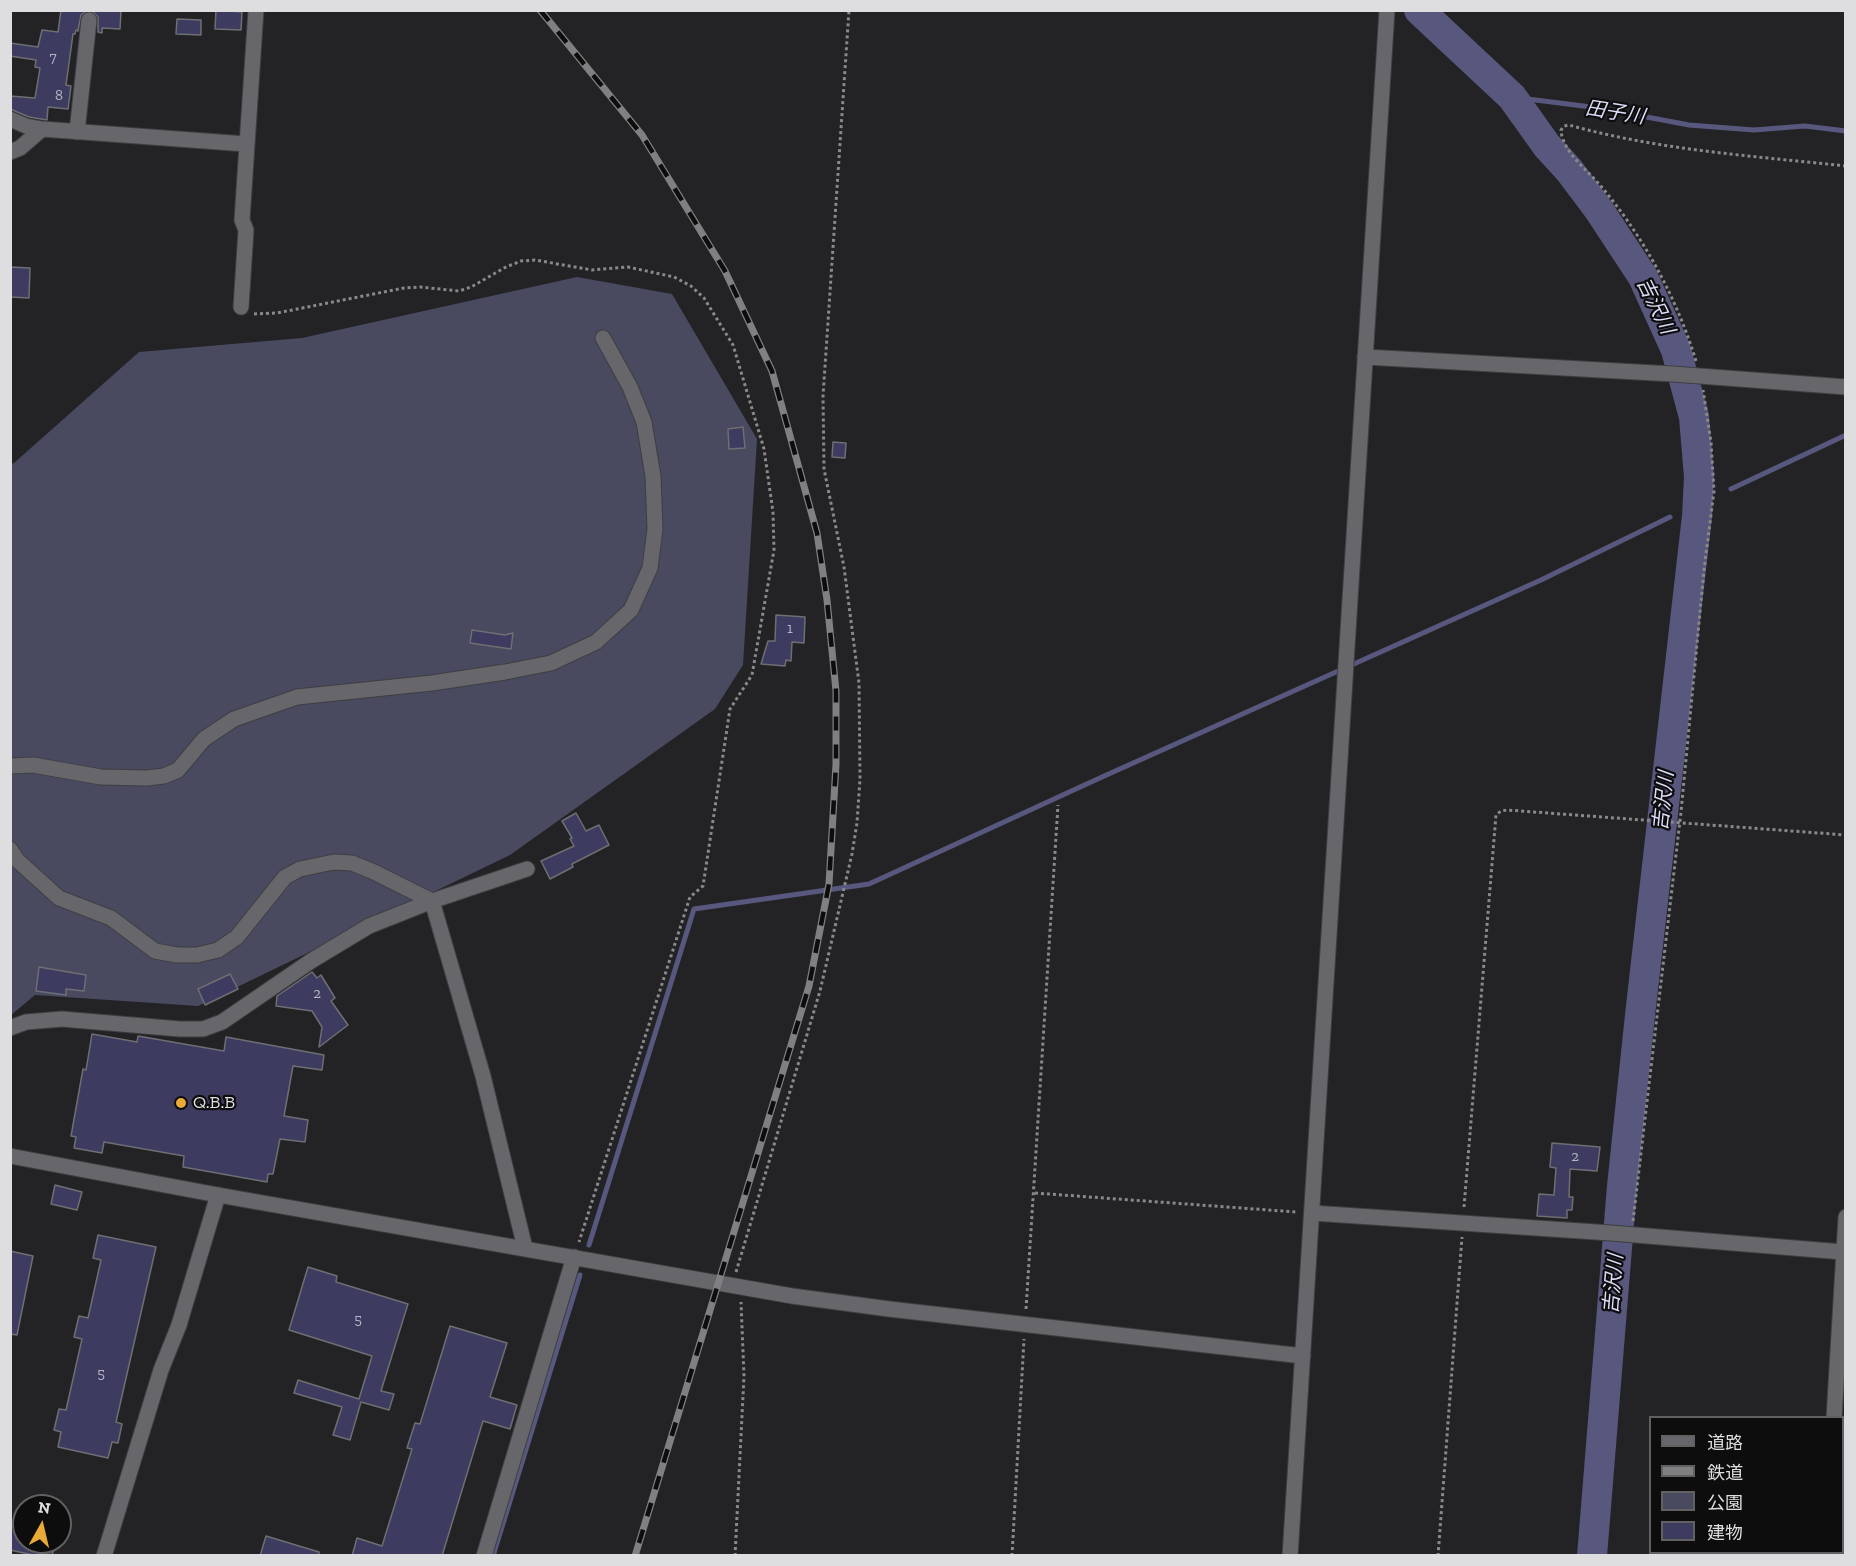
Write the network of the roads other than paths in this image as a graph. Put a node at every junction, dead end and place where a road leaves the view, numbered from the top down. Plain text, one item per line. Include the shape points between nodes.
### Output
1 (256, 10) edge
2 (1386, 10) edge
3 (89, 20) dead end
4 (10, 118) edge
5 (42, 129) junction
6 (77, 132) junction
7 (246, 144) junction
8 (10, 152) edge
9 (242, 307) dead end
10 (603, 338) dead end
11 (1365, 357) junction
12 (1845, 387) edge
13 (10, 766) edge
14 (10, 849) edge
15 (527, 869) dead end
16 (432, 901) junction
17 (10, 1028) edge
18 (10, 1156) edge
19 (218, 1195) junction
20 (1312, 1213) junction
21 (1845, 1217) edge
22 (525, 1248) junction
23 (1843, 1252) junction
24 (574, 1257) junction
25 (1303, 1356) junction
26 (1834, 1416) edge
27 (104, 1556) edge
28 (484, 1556) edge
29 (1290, 1556) edge

1 - 7 street
2 - 11 street
3 - 6 street
4 - 5 street
5 - 6 street
5 - 8 street
6 - 7 street
7 - 9 street
10 - 13 street via 645,422 655,529 650,568 631,610 596,642 551,663 505,672 297,697 234,719 204,739 178,770 164,776 101,777 33,765
11 - 12 street
11 - 20 street
14 - 16 street via 59,898 111,918 155,951 177,956 218,950 237,937 285,877 300,868 352,863
15 - 16 street
16 - 17 street via 369,926 222,1022 202,1029 62,1019 26,1022
16 - 22 street via 483,1076
18 - 19 street
19 - 22 street
19 - 27 street
20 - 23 street
20 - 25 street
21 - 23 street
22 - 24 street
23 - 26 street
24 - 25 street via 889,1309
24 - 28 street
25 - 29 street

